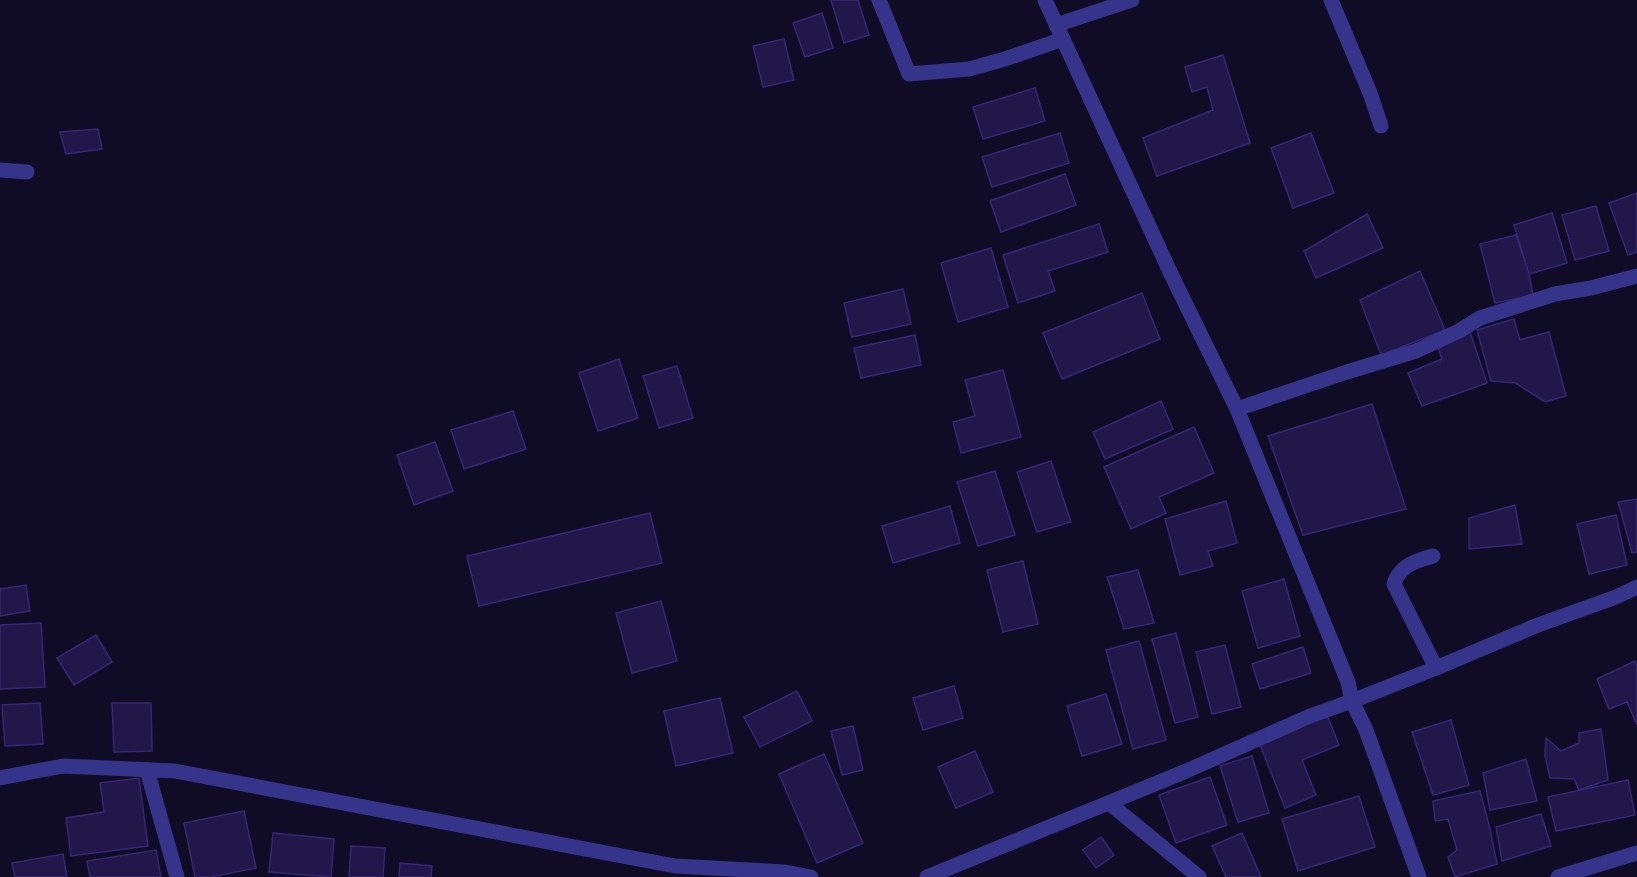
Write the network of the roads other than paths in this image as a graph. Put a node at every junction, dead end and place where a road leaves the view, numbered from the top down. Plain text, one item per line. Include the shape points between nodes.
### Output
1 (879, 0) edge
2 (1045, 0) edge
3 (1132, 0) edge
4 (1331, 0) edge
5 (1059, 32) junction
6 (1381, 126) dead end
7 (0, 170) edge
8 (27, 172) dead end
9 (1637, 276) edge
10 (1237, 409) junction
11 (1433, 556) dead end
12 (1637, 587) edge
13 (1436, 668) junction
14 (1352, 701) junction
15 (147, 770) junction
16 (0, 778) edge
17 (1109, 803) junction
18 (1637, 853) edge
19 (177, 877) edge
20 (810, 877) edge
21 (927, 877) edge
22 (1199, 877) edge
23 (1419, 877) edge
24 (1558, 877) edge

1 - 5 street via 909,74 969,69 1005,59
2 - 5 street
3 - 5 street
4 - 6 street
5 - 10 street
7 - 8 street
9 - 10 street via 1555,294 1480,318 1416,351
10 - 14 street via 1348,682
11 - 13 street via 1414,561 1397,575 1395,584
12 - 13 street
13 - 14 street
14 - 17 street
14 - 23 street
15 - 16 street via 63,766
15 - 19 street
15 - 20 street via 175,771 675,866
17 - 21 street
17 - 22 street
18 - 24 street

